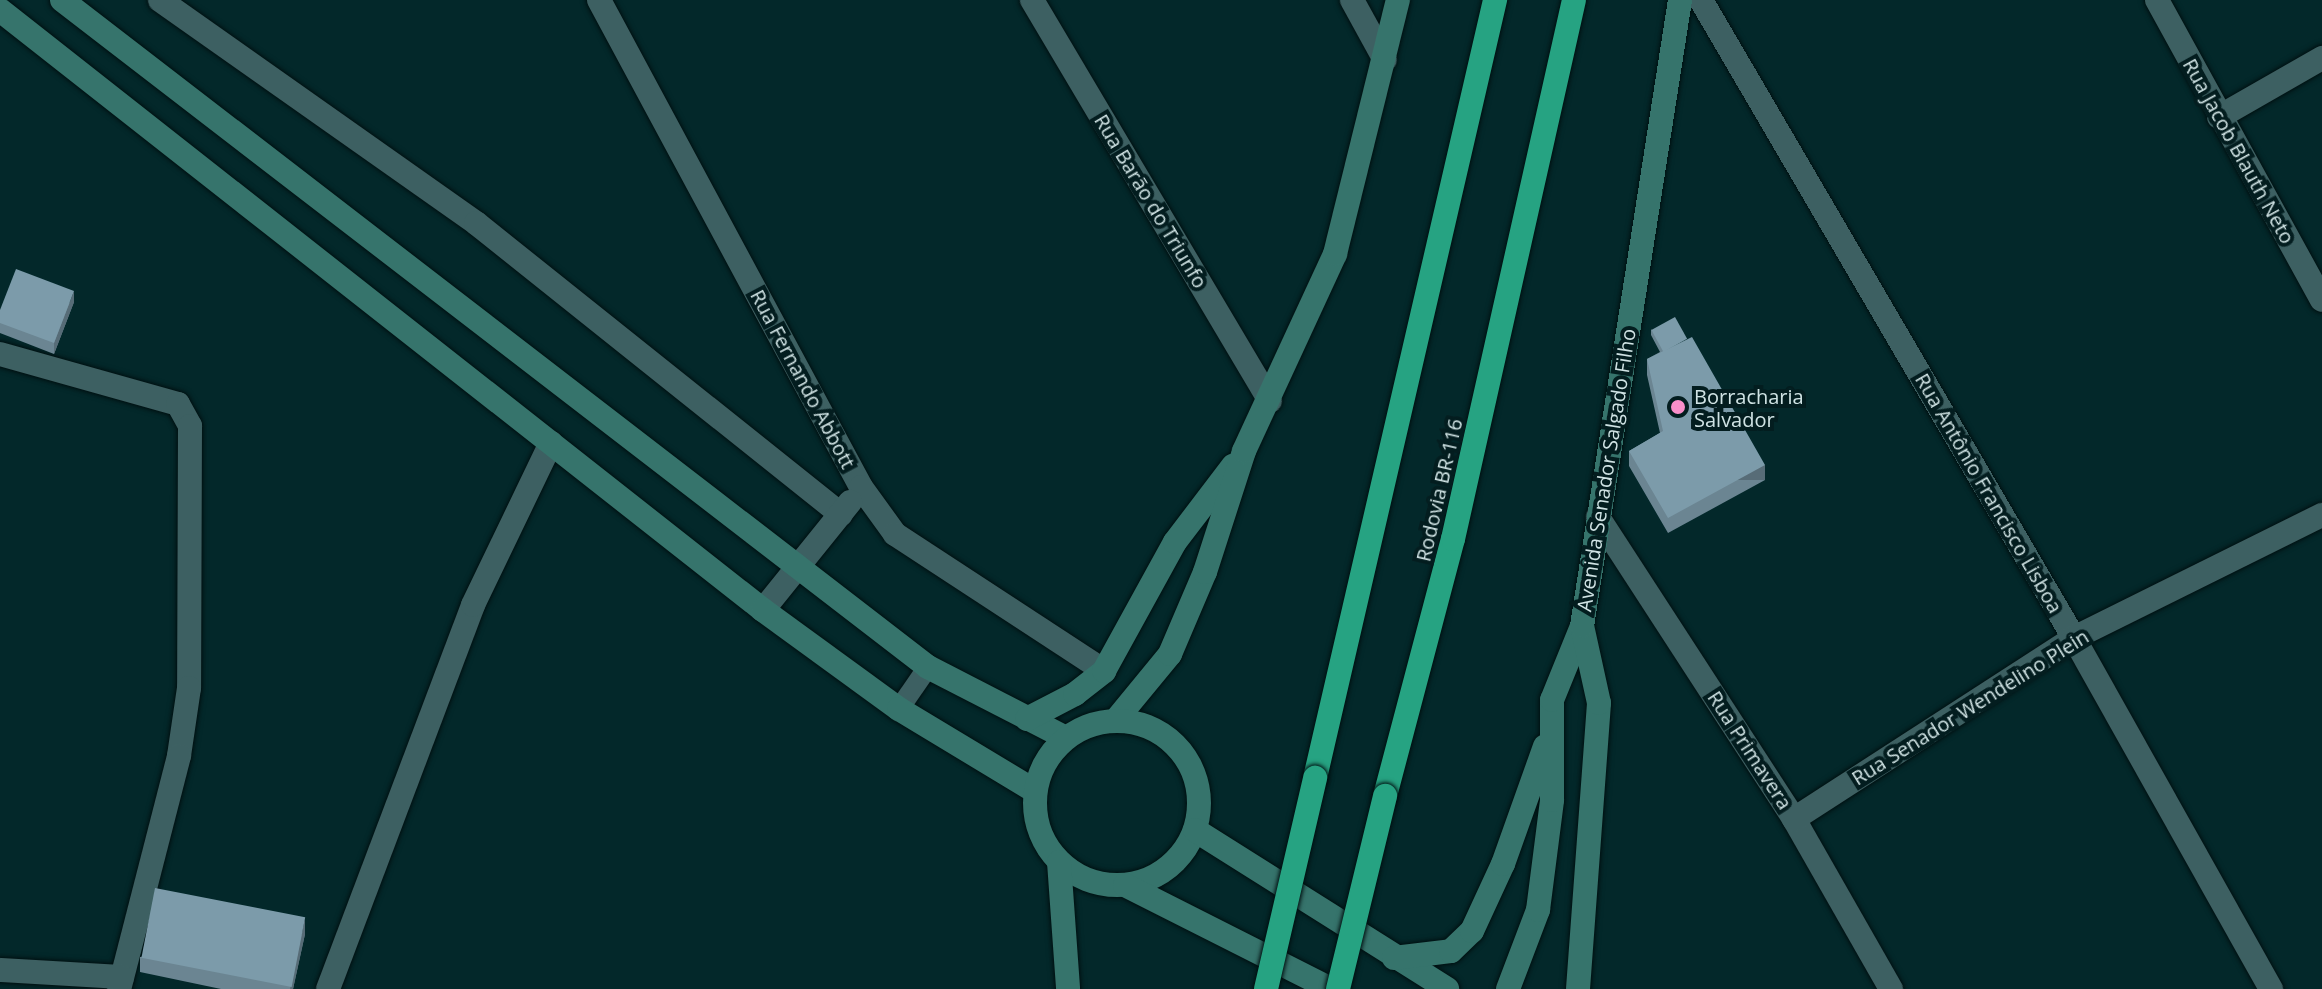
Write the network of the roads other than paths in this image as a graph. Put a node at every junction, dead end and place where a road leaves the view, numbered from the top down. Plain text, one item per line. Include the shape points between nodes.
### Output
1 (62, 0) edge
2 (160, 0) edge
3 (599, 0) edge
4 (1032, 0) edge
5 (1352, 0) edge
6 (1398, 0) edge
7 (1495, 0) edge
8 (1574, 0) edge
9 (1680, 0) edge
10 (1701, 0) edge
11 (2157, 0) edge
12 (0, 10) edge
13 (2322, 58) edge
14 (1385, 60) junction
15 (2219, 117) junction
16 (2322, 300) edge
17 (0, 354) edge
18 (1270, 401) junction
19 (551, 443) junction
20 (1244, 451) junction
21 (861, 487) junction
22 (841, 514) junction
23 (2322, 515) edge
24 (1598, 517) junction
25 (797, 569) junction
26 (763, 610) junction
27 (1582, 626) junction
28 (2074, 638) junction
29 (928, 667) junction
30 (1104, 671) junction
31 (899, 709) junction
32 (1027, 719) junction
33 (1115, 721) junction
34 (1550, 733) junction
35 (1066, 738) junction
36 (1035, 791) junction
37 (1794, 819) junction
38 (1195, 830) junction
39 (1059, 862) junction
40 (1125, 885) junction
41 (1394, 958) junction
42 (0, 970) edge
43 (120, 983) edge
44 (328, 989) edge
45 (1068, 989) edge
46 (1266, 989) edge
47 (1331, 989) edge
48 (1338, 989) edge
49 (1447, 989) edge
50 (1508, 989) edge
51 (1578, 989) edge
52 (1891, 989) edge
53 (2271, 989) edge

1 - 25 main road
2 - 22 street via 476,223
3 - 21 street, Rua Fernando Abbott
4 - 18 street, Rua Barão do Triunfo
5 - 14 street
6 - 14 main road
7 - 46 highway, bridge
8 - 48 highway, Rodovia BR-116, bridge via 1453,539
9 - 24 main road, Avenida Senador Salgado Filho
10 - 28 street, Rua Antônio Francisco Lisboa
11 - 15 street, Rua Jacob Blauth Neto
12 - 19 main road
13 - 15 street
14 - 18 main road via 1335,254
15 - 16 street, Rua Jacob Blauth Neto
17 - 43 street via 178,404 190,426 189,688 179,756
18 - 20 main road
19 - 26 main road
19 - 44 street via 473,605
20 - 30 main road via 1175,542
20 - 33 main road via 1205,572 1170,654
21 - 22 street
21 - 30 street, Rua Fernando Abbott via 895,534
22 - 25 street
23 - 28 street, Rua Senador Wendelino Plein
24 - 27 main road, Avenida Senador Salgado Filho
24 - 37 street, Rua Primavera
25 - 26 street
25 - 29 main road
26 - 31 main road
27 - 34 main road via 1552,700
27 - 51 main road, Avenida Senador Salgado Filho via 1599,703
28 - 37 street, Rua Senador Wendelino Plein
28 - 53 street, Rua Antônio Francisco Lisboa
29 - 31 lane
29 - 32 main road
30 - 32 main road via 1075,694
31 - 36 main road
32 - 35 main road
33 - 35 main road
33 - 38 main road via 1142,725 1182,752 1199,793
34 - 41 main road via 1503,864 1472,931 1451,951
34 - 50 main road via 1552,800 1538,910
35 - 36 main road via 1052,753
36 - 39 main road via 1043,841
37 - 52 street, Rua Primavera
38 - 40 main road via 1173,864 1151,879
38 - 41 main road
39 - 40 main road via 1079,876
39 - 45 main road
40 - 47 main road
41 - 49 main road
42 - 43 street

